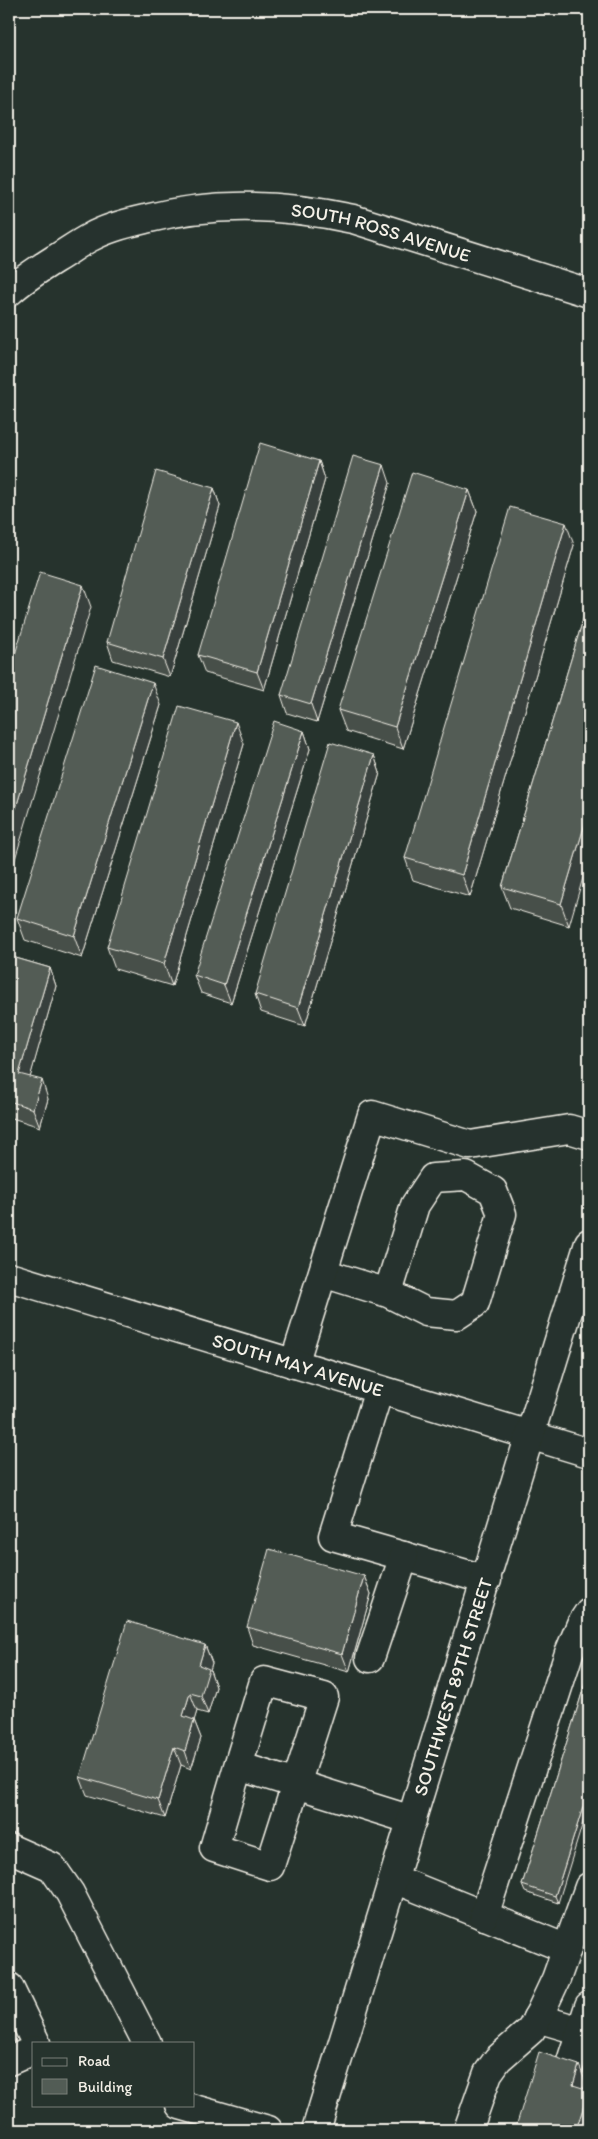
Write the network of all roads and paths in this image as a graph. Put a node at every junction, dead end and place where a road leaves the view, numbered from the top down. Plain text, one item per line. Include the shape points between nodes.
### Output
1 (9, 292) edge
2 (589, 293) edge
3 (589, 1135) edge
4 (589, 1244) edge
5 (323, 1273) junction
6 (9, 1276) edge
7 (388, 1293) junction
8 (294, 1364) junction
9 (379, 1390) junction
10 (531, 1436) junction
11 (589, 1453) edge
12 (404, 1556) junction
13 (487, 1580) junction
14 (589, 1612) edge
15 (370, 1658) dead end
16 (238, 1766) junction
17 (296, 1784) junction
18 (412, 1820) junction
19 (9, 1848) edge
20 (394, 1879) junction
21 (589, 1887) edge
22 (484, 1916) junction
23 (567, 1950) junction
24 (9, 1987) edge
25 (537, 2018) junction
26 (585, 2019) edge
27 (36, 2042) edge
28 (146, 2042) edge
29 (32, 2051) edge
30 (9, 2061) edge
31 (566, 2077) edge
32 (184, 2106) edge
33 (268, 2130) edge
34 (316, 2130) edge
35 (468, 2130) edge

1 - 2 main road, SOUTH ROSS AVENUE via 92,236 130,222 210,207 250,206 313,210 353,219
3 - 5 main road via 569,1129 470,1145 372,1115
4 - 10 main road, SOUTHWEST 89TH STREET
5 - 7 main road
5 - 8 main road
6 - 8 main road, SOUTH MAY AVENUE
7 - 7 main road via 434,1313 457,1315 475,1303 502,1214 493,1191 466,1176 433,1178 414,1205
8 - 9 main road, SOUTH MAY AVENUE
9 - 10 main road, SOUTH MAY AVENUE
9 - 12 main road via 333,1536
10 - 11 main road, SOUTH MAY AVENUE
10 - 13 main road, SOUTHWEST 89TH STREET
12 - 13 main road
12 - 15 main road
13 - 18 main road, SOUTHWEST 89TH STREET
14 - 22 main road via 569,1653
16 - 17 main road
16 - 17 main road via 214,1848 270,1866
16 - 17 main road via 264,1681 324,1697
17 - 18 main road
18 - 20 main road, SOUTHWEST 89TH STREET
19 - 28 main road via 52,1867 70,1893
20 - 22 main road
20 - 34 main road, SOUTHWEST 89TH STREET
21 - 23 main road
22 - 23 main road
23 - 25 main road
24 - 27 main road
25 - 26 main road
25 - 35 main road via 531,2030 498,2058 488,2073
26 - 31 main road
29 - 30 main road
32 - 33 main road

